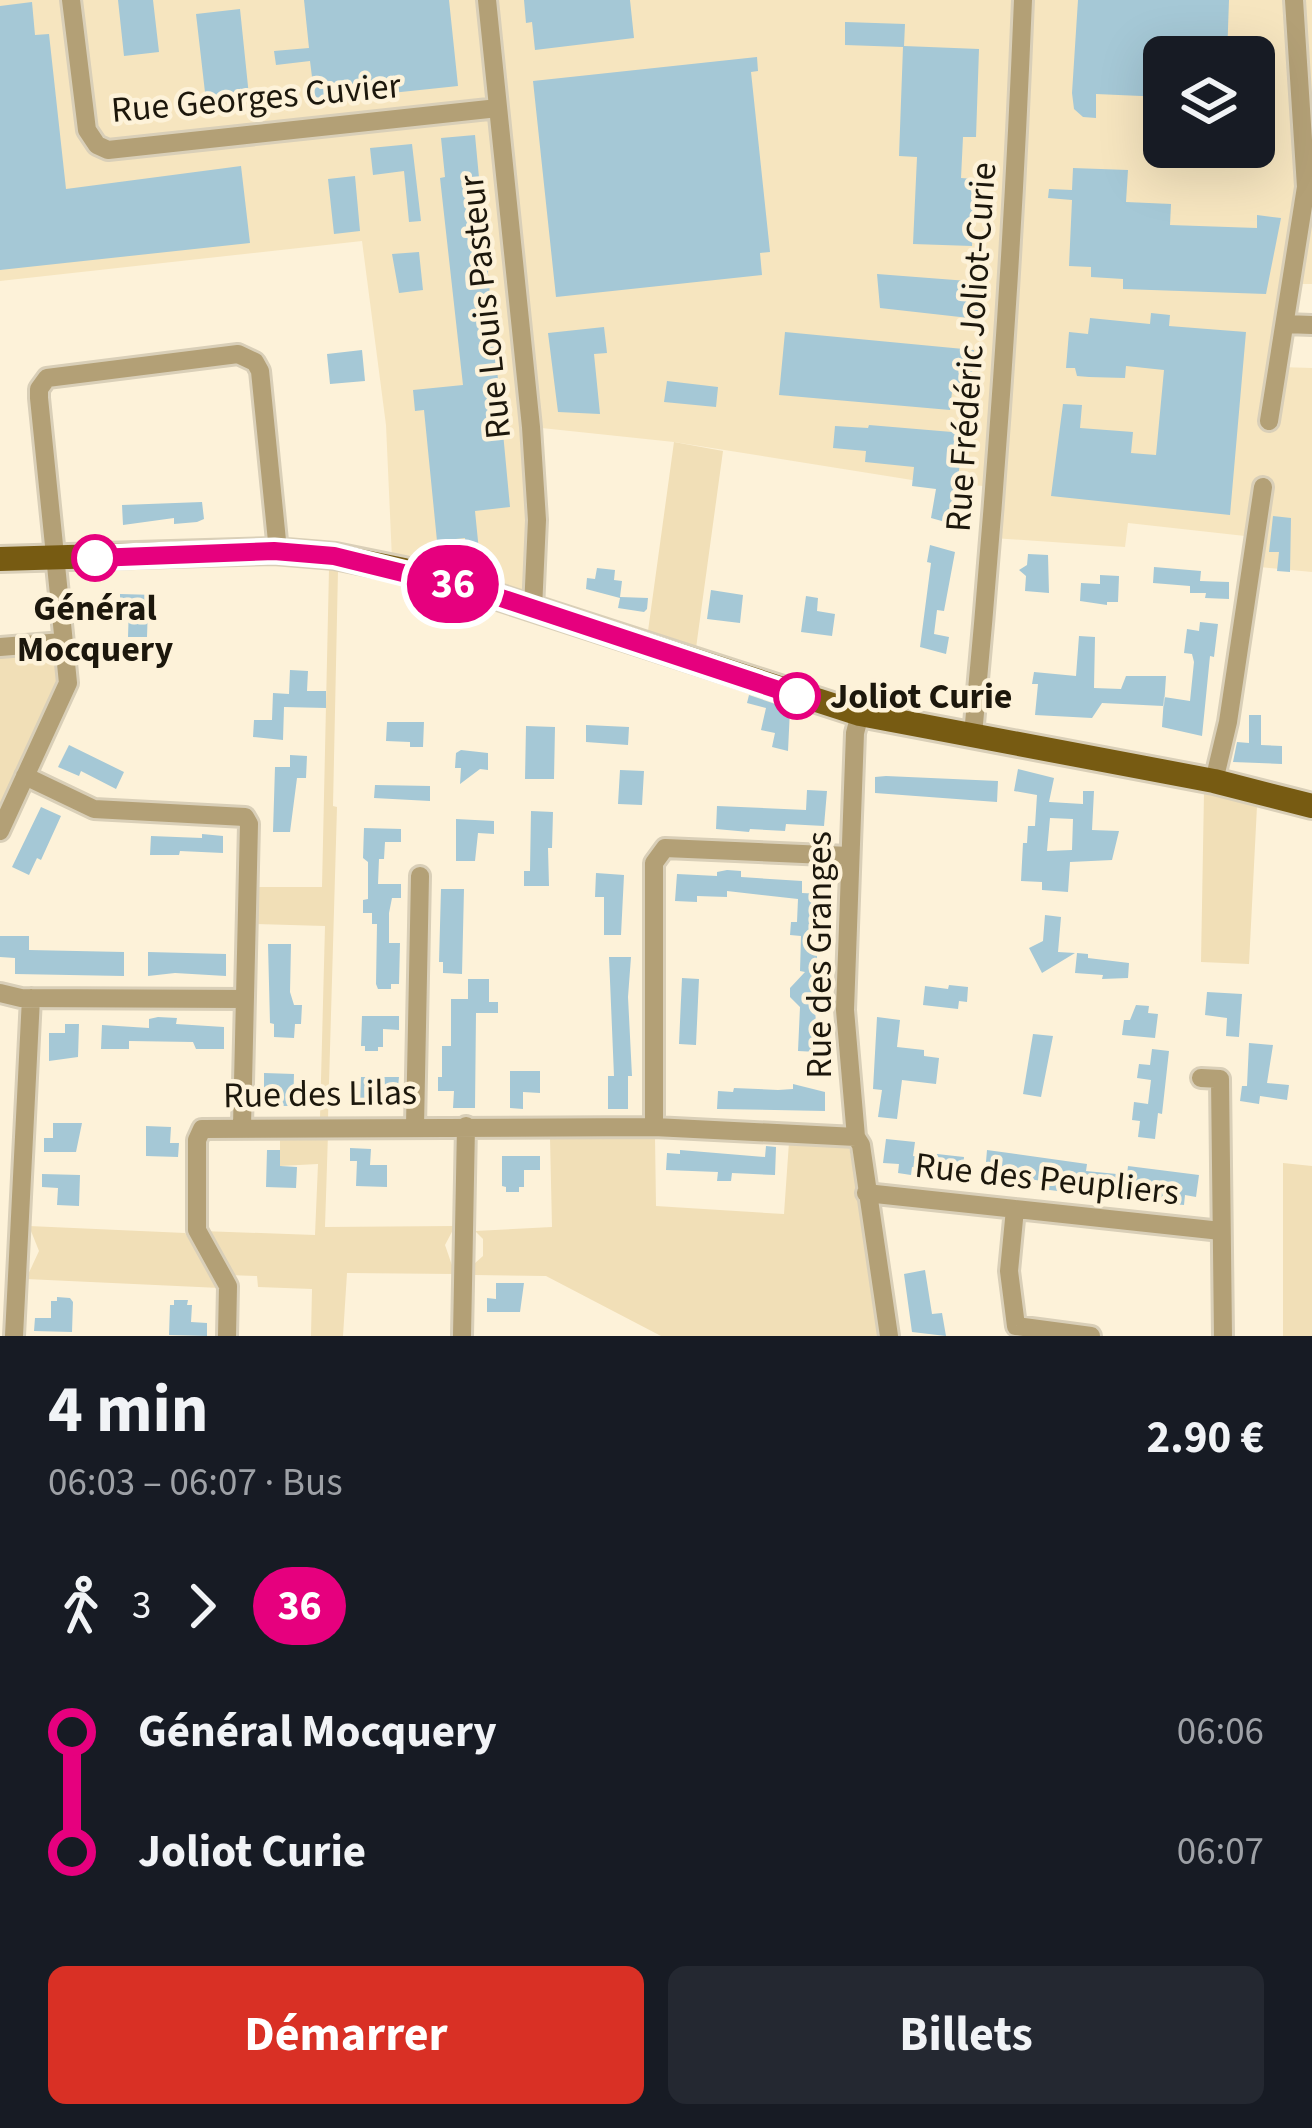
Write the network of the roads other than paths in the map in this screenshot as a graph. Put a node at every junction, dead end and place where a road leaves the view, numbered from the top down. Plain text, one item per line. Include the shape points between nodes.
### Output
1 (71, 0) edge
2 (487, 0) edge
3 (1023, 0) edge
4 (1294, 0) edge
5 (498, 108) junction
6 (1286, 324) junction
7 (1312, 325) edge
8 (1269, 421) dead end
9 (1263, 487) dead end
10 (278, 551) junction
11 (0, 559) edge
12 (54, 559) junction
13 (533, 609) junction
14 (62, 642) junction
15 (0, 647) edge
16 (860, 714) junction
17 (973, 734) junction
18 (25, 776) junction
19 (1214, 781) junction
20 (1312, 806) edge
21 (0, 831) edge
22 (849, 856) junction
23 (420, 876) dead end
24 (0, 994) edge
25 (31, 998) junction
26 (245, 999) junction
27 (1201, 1078) dead end
28 (242, 1126) junction
29 (415, 1126) junction
30 (466, 1126) junction
31 (654, 1126) junction
32 (856, 1137) junction
33 (866, 1193) junction
34 (1015, 1209) junction
35 (1221, 1231) junction
36 (14, 1336) edge
37 (227, 1336) edge
38 (462, 1336) edge
39 (889, 1336) edge
40 (1091, 1336) edge
41 (1223, 1336) edge

1 - 5 street, Rue Georges Cuvier via 87,130 108,150
2 - 5 street, Rue Louis Pasteur
3 - 17 street, Rue Frédéric Joliot-Curie via 993,538
4 - 6 street via 1306,187
5 - 13 street, Rue Louis Pasteur via 534,473
6 - 7 street
6 - 8 street
9 - 19 street
10 - 12 main road
10 - 12 street via 260,371 238,355 43,382
10 - 13 main road via 404,570
11 - 12 main road
12 - 14 street
13 - 16 main road
14 - 15 street
14 - 18 street via 68,682
16 - 17 main road
16 - 22 street, Rue des Granges
17 - 19 main road
18 - 21 street
18 - 26 street via 94,808 245,817
19 - 20 main road
22 - 31 street via 665,848 658,854
22 - 32 street, Rue des Granges via 845,1010
23 - 29 street
24 - 25 street
25 - 26 street
25 - 36 street
26 - 28 street
27 - 35 street via 1220,1079
28 - 29 street, Rue des Lilas
28 - 37 street, Rue des Lilas via 202,1129 197,1140 197,1230 228,1286
29 - 30 street, Rue des Lilas
30 - 31 street, Rue des Lilas
30 - 38 street
31 - 32 street, Rue des Lilas
32 - 33 street, Rue des Granges
33 - 34 street, Rue des Peupliers
33 - 39 street, Rue des Granges
34 - 35 street, Rue des Peupliers
34 - 40 street via 1009,1271 1016,1326
35 - 41 street

